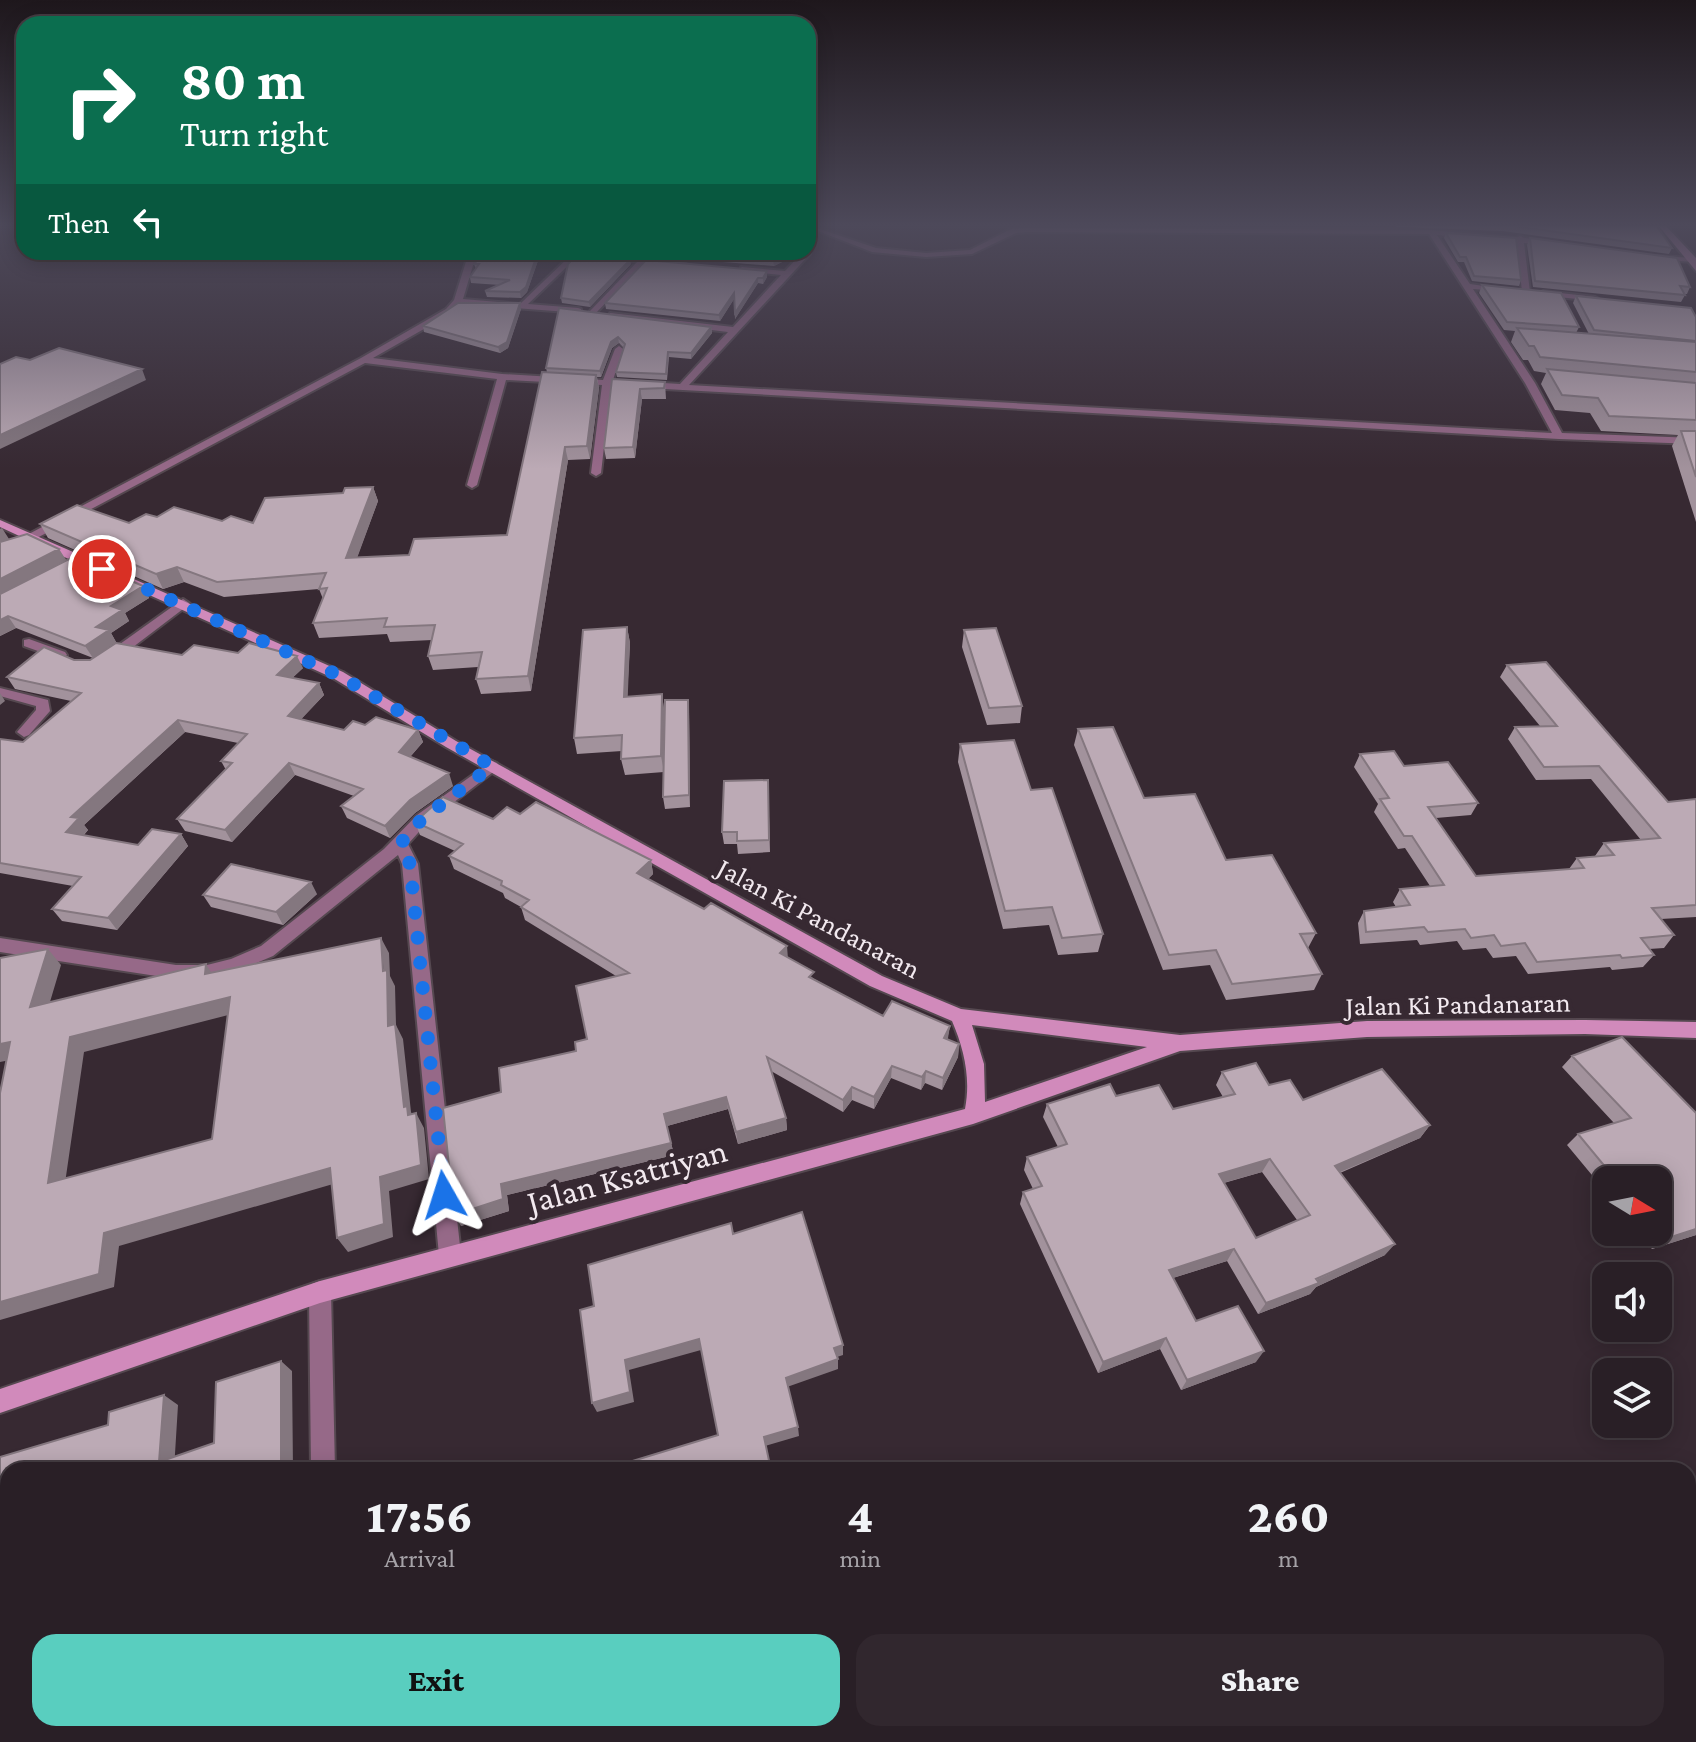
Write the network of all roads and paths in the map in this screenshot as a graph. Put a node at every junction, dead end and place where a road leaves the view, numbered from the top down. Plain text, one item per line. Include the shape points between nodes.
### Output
1 (453, 306) edge
2 (542, 306) edge
3 (599, 306) edge
4 (756, 306) edge
5 (1480, 306) edge
6 (593, 313) junction
7 (735, 330) junction
8 (1499, 335) junction
9 (1513, 336) edge
10 (619, 349) edge
11 (364, 360) junction
12 (502, 377) junction
13 (1526, 377) junction
14 (1541, 378) edge
15 (607, 383) junction
16 (682, 387) junction
17 (1559, 436) junction
18 (1696, 441) edge
19 (596, 473) dead end
20 (472, 485) dead end
21 (0, 523) edge
22 (31, 537) junction
23 (0, 550) edge
24 (183, 603) junction
25 (29, 643) edge
26 (75, 661) edge
27 (97, 665) edge
28 (0, 692) edge
29 (24, 732) dead end
30 (492, 766) junction
31 (400, 844) junction
32 (0, 945) edge
33 (959, 1016) junction
34 (1696, 1030) edge
35 (1180, 1043) junction
36 (973, 1115) junction
37 (450, 1255) junction
38 (320, 1292) junction
39 (0, 1401) edge
40 (323, 1462) edge

1 - 11 street
2 - 6 street
3 - 6 street
4 - 7 street
5 - 8 street
6 - 7 street
7 - 16 street
8 - 9 street
8 - 13 street
10 - 15 street
11 - 12 street
11 - 22 street
12 - 15 street
12 - 20 street
13 - 14 street
13 - 17 street
15 - 16 street
15 - 19 street
16 - 17 street
17 - 18 street
21 - 22 main road, Jalan Ki Pandanaran
22 - 23 street
22 - 24 main road, Jalan Ki Pandanaran via 73,564
24 - 27 street
24 - 30 main road, Jalan Ki Pandanaran via 338,675
25 - 26 street
28 - 29 street via 43,703 43,711
30 - 31 street via 422,819
30 - 33 main road, Jalan Ki Pandanaran via 876,981
31 - 32 street via 267,951 207,972 176,972
31 - 37 street via 410,864
33 - 35 main road, Jalan Ki Pandanaran
33 - 36 main road via 976,1066
34 - 35 main road, Jalan Ki Pandanaran via 1367,1029
35 - 36 main road, Jalan Ksatriyan
36 - 37 main road, Jalan Ksatriyan
37 - 38 main road, Jalan Ksatriyan
38 - 39 main road, Jalan Ksatriyan
38 - 40 street

